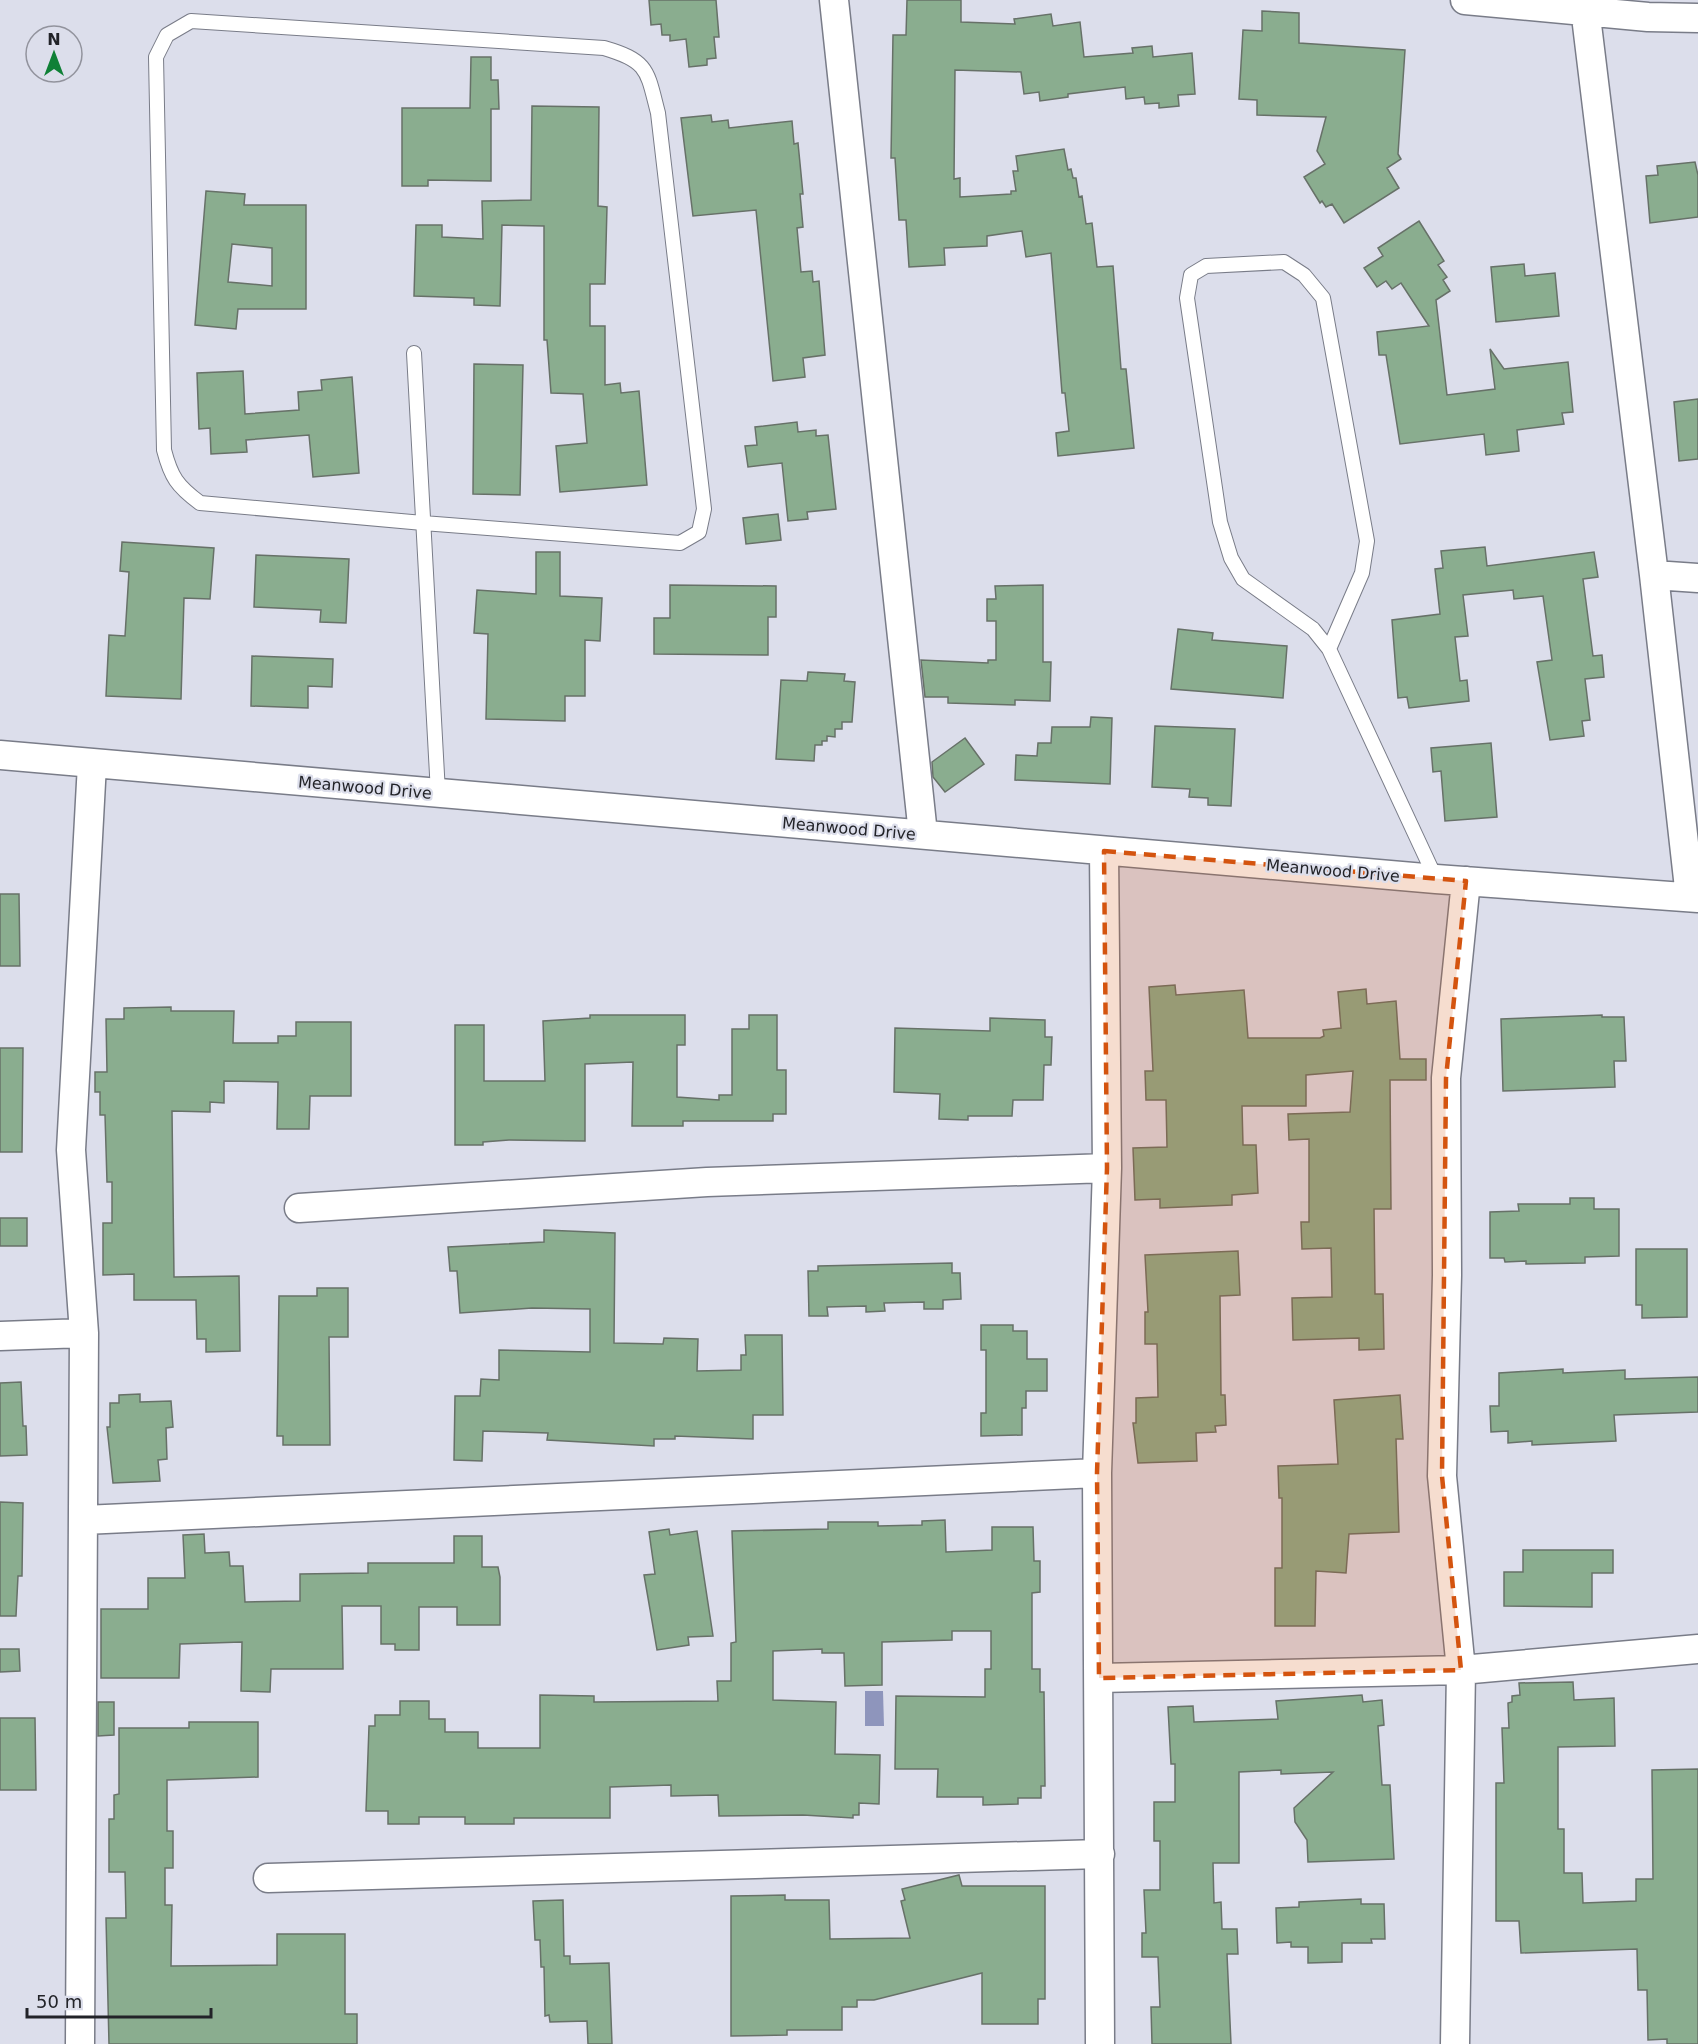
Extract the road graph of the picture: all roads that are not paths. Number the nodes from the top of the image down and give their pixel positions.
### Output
1 (834, 0) edge
2 (1465, 0) edge
3 (1584, 5) edge
4 (1698, 18) edge
5 (414, 353) dead end
6 (423, 524) junction
7 (1654, 575) junction
8 (1698, 578) edge
9 (1329, 649) junction
10 (0, 755) edge
11 (92, 764) junction
12 (438, 793) junction
13 (923, 834) junction
14 (1104, 850) junction
15 (1436, 879) junction
16 (1466, 881) junction
17 (1694, 898) edge
18 (1107, 1168) junction
19 (299, 1208) dead end
20 (84, 1332) junction
21 (0, 1336) edge
22 (1097, 1473) junction
23 (84, 1520) junction
24 (1698, 1649) edge
25 (1461, 1670) junction
26 (1099, 1678) junction
27 (1100, 1854) junction
28 (268, 1878) dead end
29 (80, 2044) edge
30 (1100, 2044) edge
31 (1455, 2044) edge

1 - 13 street
2 - 3 street
3 - 4 street
3 - 7 street
5 - 6 lane
6 - 6 lane
6 - 12 lane
7 - 8 street
7 - 17 street
9 - 9 lane
9 - 15 lane
10 - 11 street, Meanwood Drive
11 - 12 street, Meanwood Drive
11 - 20 street
12 - 13 street, Meanwood Drive
13 - 14 street, Meanwood Drive
14 - 15 street, Meanwood Drive
14 - 18 street
15 - 16 street, Meanwood Drive
16 - 17 street, Meanwood Drive
16 - 25 street
18 - 19 street
18 - 22 street
20 - 21 street
20 - 23 street
22 - 23 street
22 - 26 street
23 - 29 street
24 - 25 street
25 - 26 street
25 - 31 street
26 - 27 street
27 - 28 street
27 - 30 street

